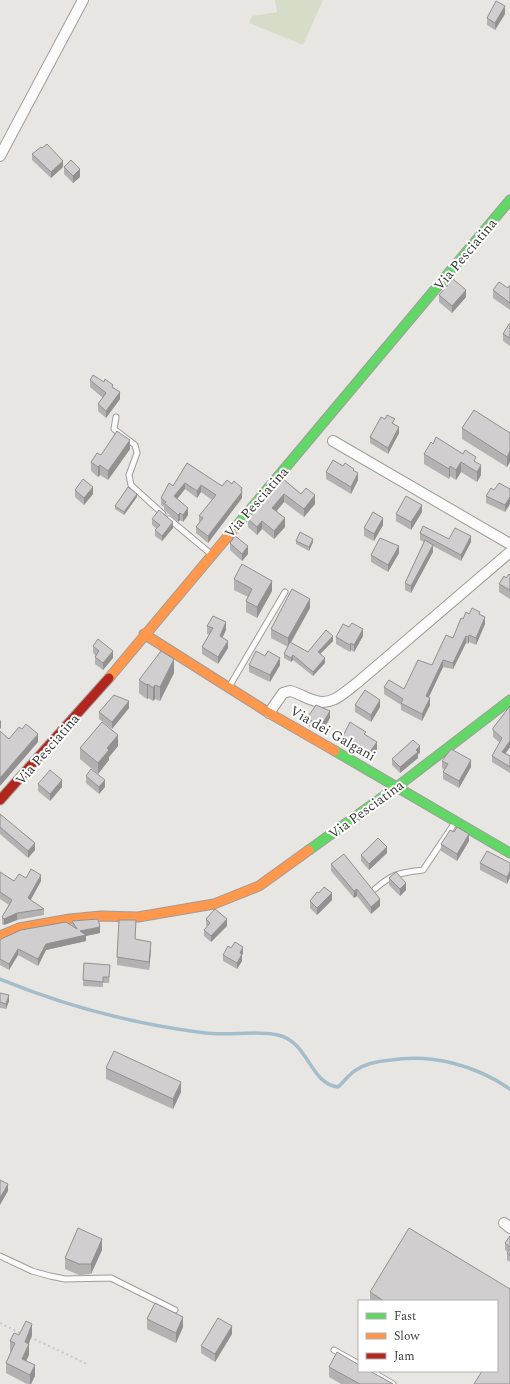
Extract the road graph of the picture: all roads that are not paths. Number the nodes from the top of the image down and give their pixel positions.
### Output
1 (83, 0) edge
2 (0, 156) edge
3 (510, 200) edge
4 (116, 417) dead end
5 (333, 441) dead end
6 (510, 544) edge
7 (510, 552) edge
8 (211, 554) junction
9 (284, 592) dead end
10 (144, 634) junction
11 (228, 688) junction
12 (510, 700) edge
13 (269, 712) junction
14 (398, 786) junction
15 (0, 800) edge
16 (456, 820) junction
17 (510, 853) edge
18 (375, 890) edge
19 (0, 936) edge
20 (0, 1256) edge
21 (175, 1310) dead end
22 (334, 1350) dead end
23 (358, 1363) edge
24 (373, 1372) edge
25 (393, 1384) edge

1 - 2 street
3 - 8 street, Via Pesciatina
4 - 8 lane
5 - 6 street
7 - 13 street
8 - 10 street, Via Pesciatina
9 - 11 lane
10 - 11 street, Via dei Galgani
10 - 15 street, Via Pesciatina
11 - 13 street, Via dei Galgani
12 - 14 street, Via Pesciatina
13 - 14 street, Via dei Galgani
14 - 16 street, Via dei Galgani
14 - 19 street, Via Pesciatina
16 - 17 street, Via dei Galgani
16 - 18 lane
20 - 21 lane
22 - 23 lane
24 - 25 lane

